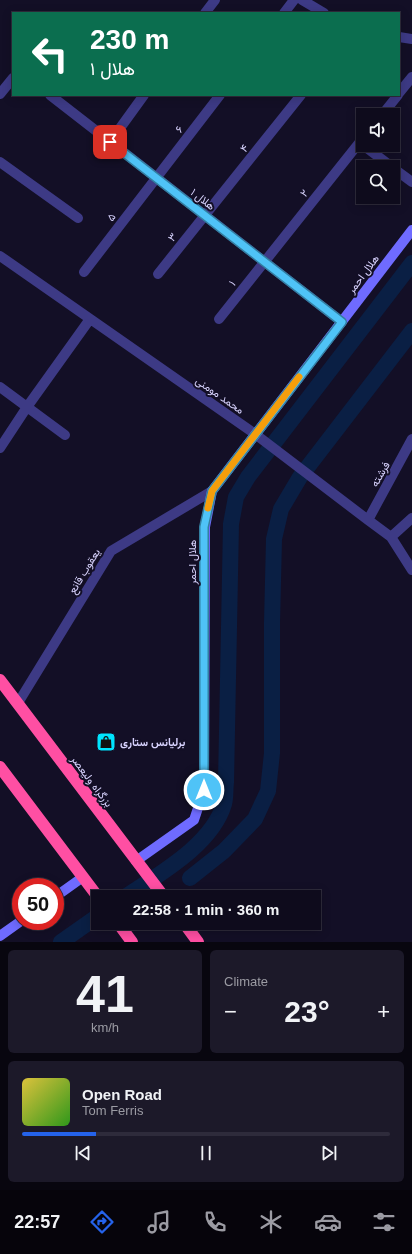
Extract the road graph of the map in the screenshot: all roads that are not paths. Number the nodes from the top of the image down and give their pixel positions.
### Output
1 (215, 0) edge
2 (294, 0) edge
3 (302, 0) edge
4 (206, 12) edge
5 (285, 12) edge
6 (322, 12) edge
7 (400, 37) edge
8 (412, 39) edge
9 (412, 77) edge
10 (12, 79) edge
11 (400, 92) edge
12 (0, 94) edge
13 (51, 96) edge
14 (143, 96) edge
15 (219, 96) edge
16 (300, 96) edge
17 (396, 96) edge
18 (387, 108) edge
19 (110, 142) junction
20 (356, 150) edge
21 (374, 152) edge
22 (384, 160) edge
23 (0, 162) edge
24 (400, 173) edge
25 (157, 178) junction
26 (412, 182) edge
27 (205, 215) junction
28 (78, 218) dead end
29 (412, 230) edge
30 (0, 256) edge
31 (265, 262) junction
32 (84, 272) dead end
33 (158, 274) dead end
34 (90, 319) junction
35 (219, 319) dead end
36 (342, 322) junction
37 (0, 387) edge
38 (27, 407) junction
39 (65, 435) dead end
40 (260, 438) junction
41 (412, 439) edge
42 (0, 448) edge
43 (212, 491) junction
44 (412, 518) edge
45 (368, 520) junction
46 (391, 538) junction
47 (412, 570) edge
48 (0, 680) edge
49 (18, 703) junction
50 (0, 767) edge
51 (136, 861) junction
52 (83, 877) junction
53 (93, 890) edge
54 (159, 890) edge
55 (64, 891) edge
56 (12, 927) edge
57 (123, 930) edge
58 (189, 930) edge
59 (0, 936) edge
60 (132, 942) edge
61 (198, 942) edge

1 - 4 street
2 - 5 street
3 - 6 street
7 - 8 street
9 - 11 street
10 - 12 street
13 - 19 street, هلال ۱
14 - 19 street
15 - 25 street, ۶
16 - 27 street, ۴
17 - 18 street
19 - 25 street, هلال ۱
20 - 31 street, ۲
21 - 22 street
23 - 28 street
24 - 26 street
25 - 27 street, هلال ۱
25 - 32 street, ۵
27 - 31 street, هلال ۱
27 - 33 street, ۳
29 - 36 main road, هلال احمر
30 - 34 street, محمد مومنی
31 - 35 street, ۱
31 - 36 street, هلال ۱
34 - 38 street
34 - 40 street, محمد مومنی
36 - 40 main road, هلال احمر
37 - 38 street
38 - 39 street
38 - 42 street
40 - 43 main road, هلال احمر
40 - 45 street, محمد مومنی
41 - 45 street, فرشته
43 - 49 street, یعقوب قانع
43 - 51 main road, هلال احمر
44 - 46 street
45 - 46 street, محمد مومنی
46 - 47 street, محمد مومنی
48 - 49 highway, بزرگراه ولیعصر
49 - 51 highway, بزرگراه ولیعصر
50 - 52 highway
51 - 54 highway, بزرگراه ولیعصر
52 - 53 highway
52 - 55 main road
56 - 59 main road
57 - 60 highway
58 - 61 highway

